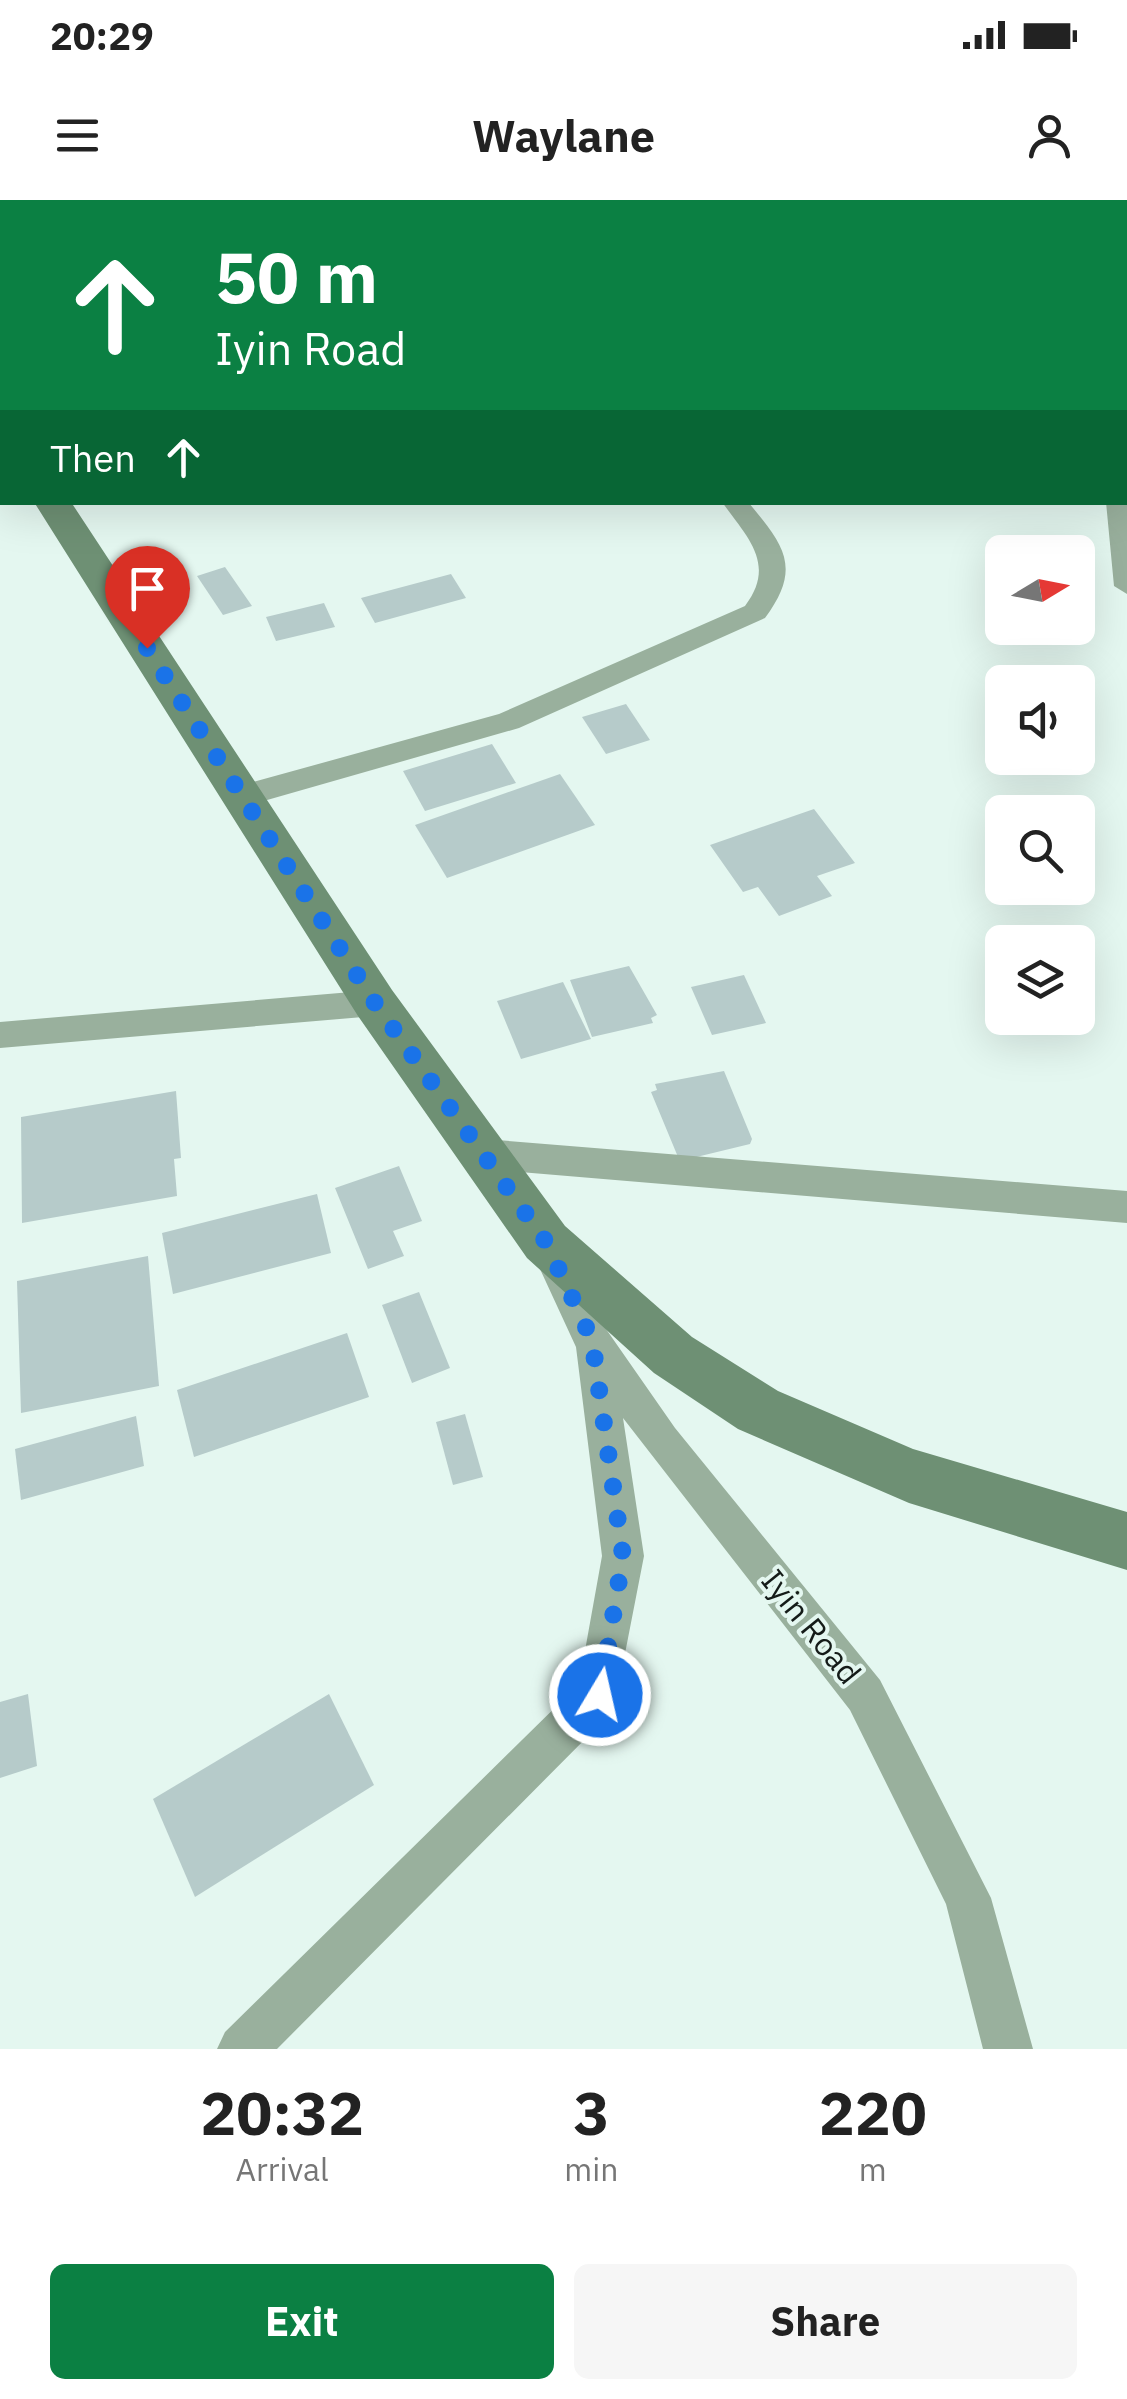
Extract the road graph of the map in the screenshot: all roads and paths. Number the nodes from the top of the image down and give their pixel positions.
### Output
1 (54, 505) edge
2 (737, 505) edge
3 (1119, 505) edge
4 (1127, 586) edge
5 (239, 796) junction
6 (375, 1003) junction
7 (0, 1035) edge
8 (484, 1154) junction
9 (1127, 1207) edge
10 (546, 1242) junction
11 (592, 1340) junction
12 (1127, 1541) edge
13 (242, 2049) edge
14 (1008, 2049) edge

1 - 5 main road
2 - 5 street
3 - 4 street
5 - 6 main road
6 - 7 street
6 - 8 main road
8 - 9 street
8 - 10 main road
10 - 11 street, Iyin Road
10 - 12 main road
11 - 13 street
11 - 14 street, Iyin Road

